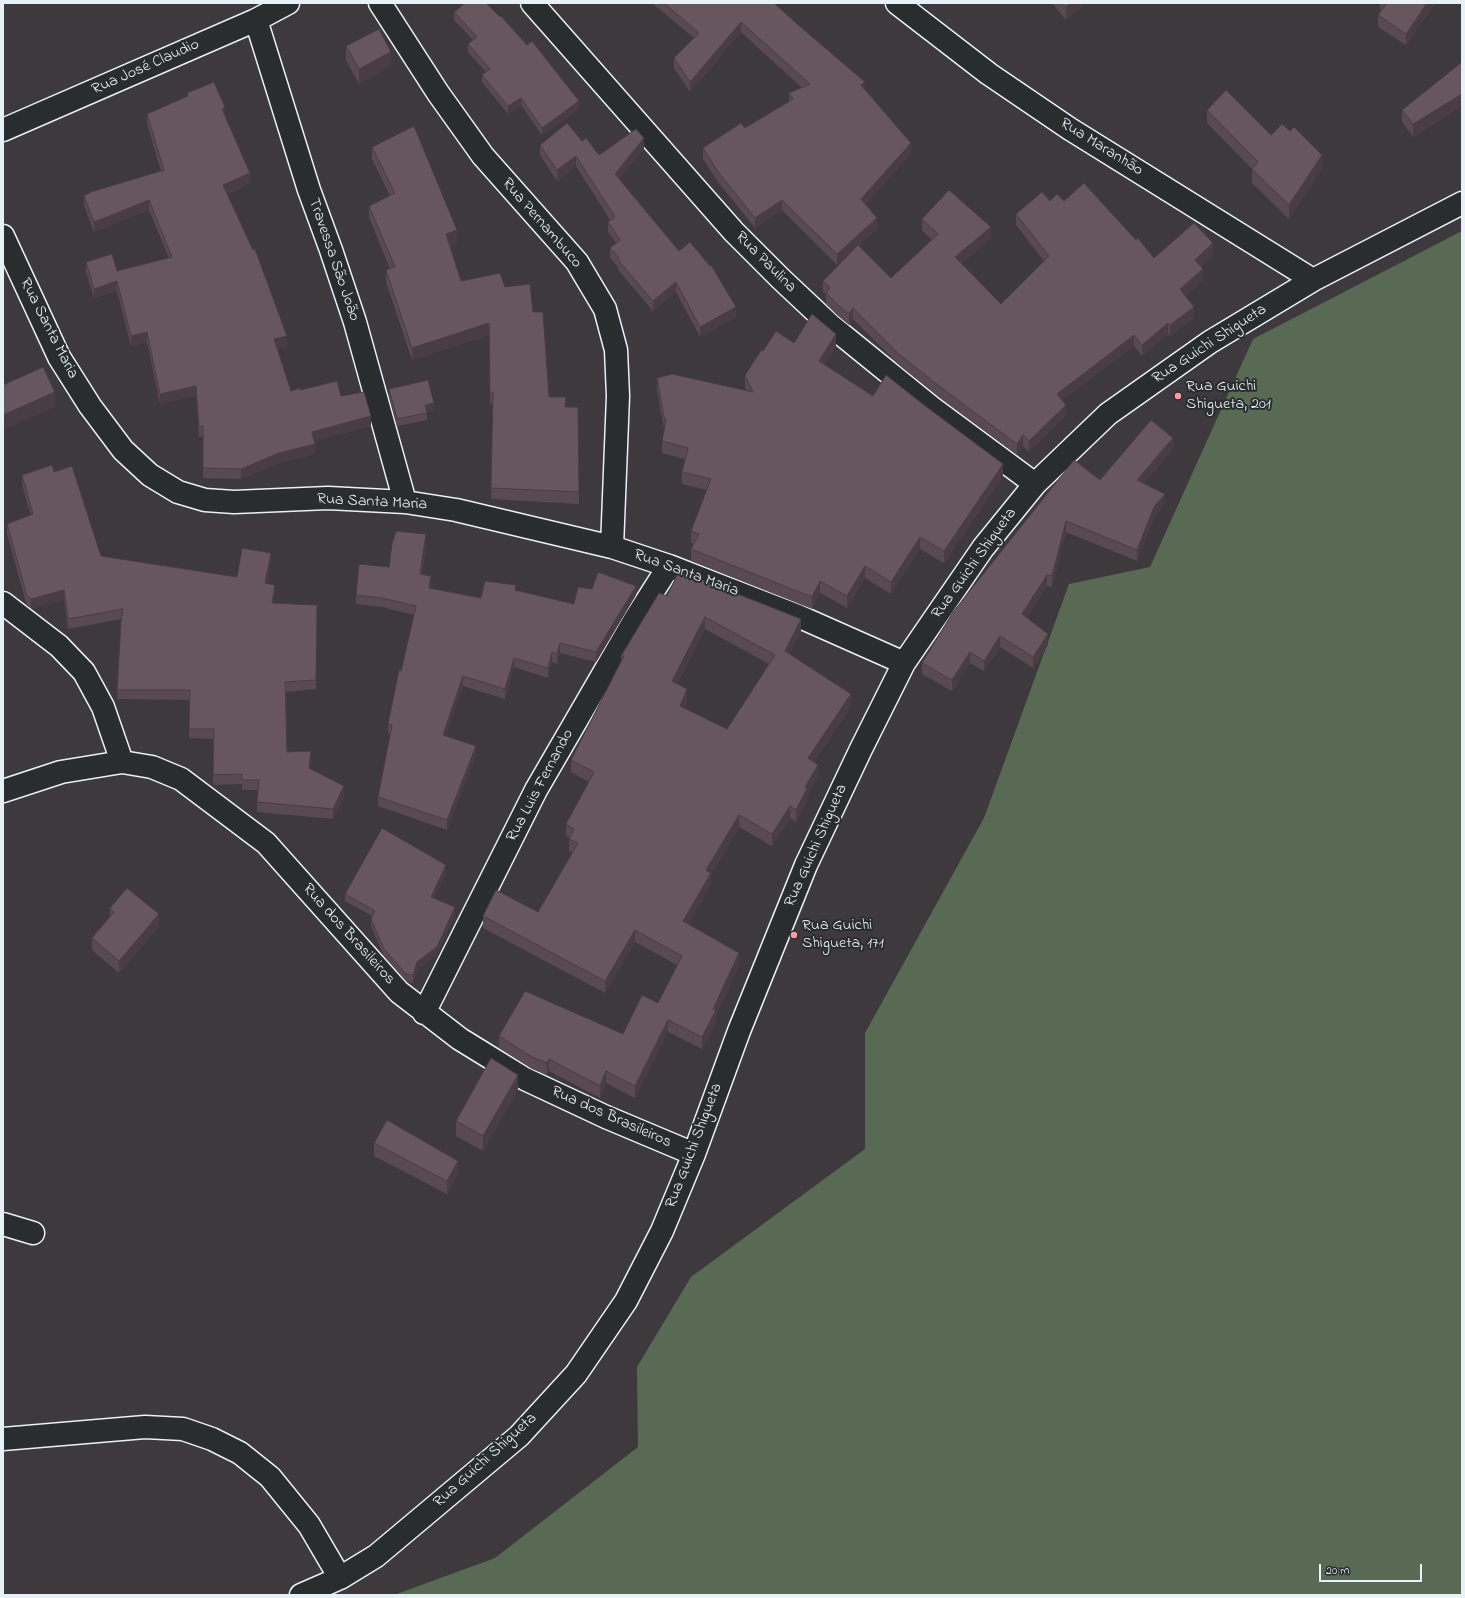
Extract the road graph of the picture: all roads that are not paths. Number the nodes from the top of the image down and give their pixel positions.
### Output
1 (288, 3) edge
2 (380, 3) edge
3 (532, 3) edge
4 (897, 3) edge
5 (256, 20) junction
6 (3, 130) edge
7 (1462, 203) edge
8 (3, 236) edge
9 (1313, 280) junction
10 (1035, 484) junction
11 (405, 502) junction
12 (612, 547) junction
13 (669, 566) junction
14 (3, 603) edge
15 (904, 663) junction
16 (122, 762) junction
17 (3, 791) edge
18 (424, 1012) junction
19 (694, 1154) junction
20 (3, 1224) edge
21 (33, 1233) dead end
22 (3, 1439) edge
23 (340, 1578) junction
24 (302, 1595) edge

1 - 5 street, Rua José Claudio
2 - 12 street, Rua Pernambuco
3 - 10 street, Rua Paulina
4 - 9 street, Rua Maranhão
5 - 6 street, Rua José Claudio
5 - 11 street, Travessa São João
7 - 9 street, Rua Guichi Shigueta
8 - 11 street, Rua Santa Maria
9 - 10 street, Rua Guichi Shigueta
10 - 15 street, Rua Guichi Shigueta
11 - 12 street, Rua Santa Maria
12 - 13 street, Rua Santa Maria
13 - 15 street, Rua Santa Maria
13 - 18 street, Rua Luis Fernando
14 - 16 street
15 - 19 street, Rua Guichi Shigueta
16 - 17 street, Rua dos Brasileiros
16 - 18 street, Rua dos Brasileiros
18 - 19 street, Rua dos Brasileiros
19 - 23 street, Rua Guichi Shigueta
20 - 21 street
22 - 23 street
23 - 24 street, Rua Guichi Shigueta

